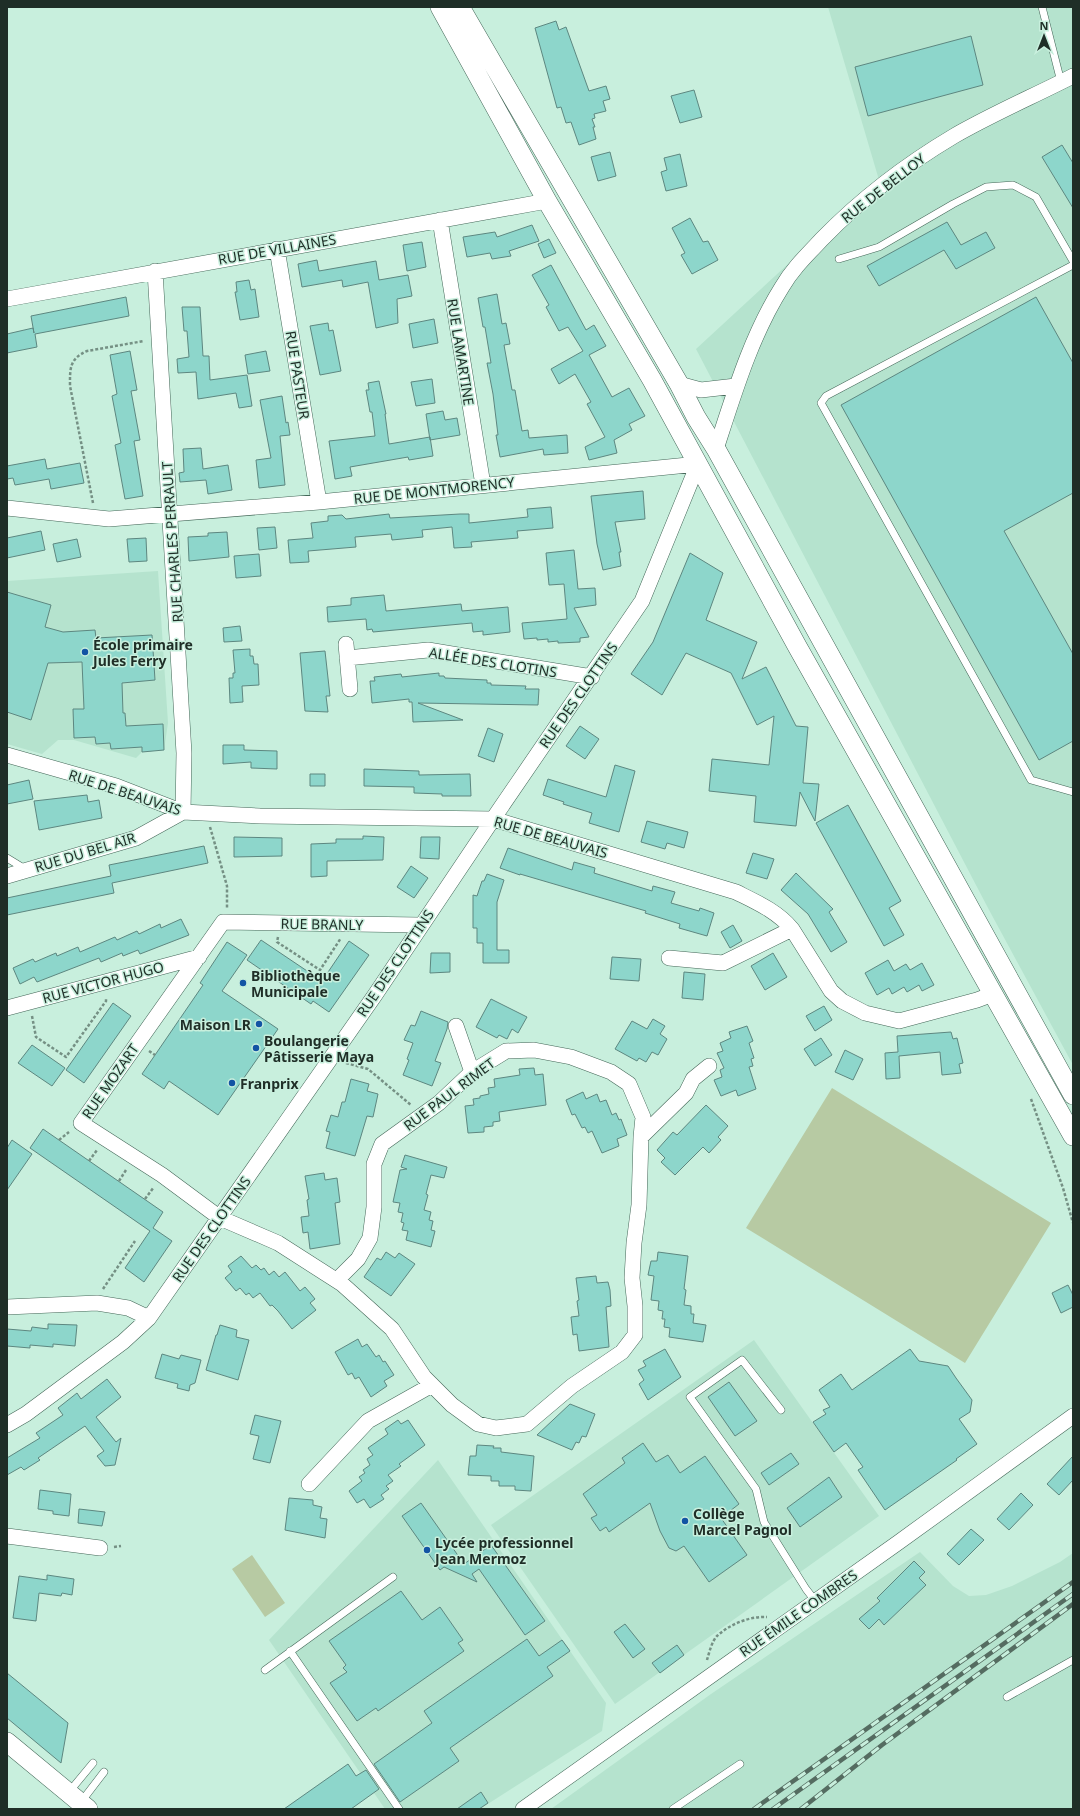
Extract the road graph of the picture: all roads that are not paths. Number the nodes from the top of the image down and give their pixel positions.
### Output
1 (440, 7) edge
2 (460, 7) edge
3 (1042, 7) edge
4 (1067, 79) edge
5 (547, 201) junction
6 (440, 220) junction
7 (277, 249) junction
8 (839, 259) dead end
9 (1073, 261) edge
10 (1073, 265) edge
11 (155, 271) junction
12 (7, 299) edge
13 (652, 380) junction
14 (679, 384) junction
15 (736, 386) junction
16 (713, 431) junction
17 (707, 456) junction
18 (483, 485) junction
19 (319, 502) junction
20 (7, 508) edge
21 (170, 515) junction
22 (592, 677) junction
23 (350, 689) dead end
24 (7, 755) edge
25 (1073, 792) edge
26 (183, 812) junction
27 (492, 819) junction
28 (7, 858) edge
29 (27, 870) junction
30 (7, 876) edge
31 (226, 923) joint
32 (420, 926) junction
33 (792, 929) junction
34 (199, 957) junction
35 (669, 958) dead end
36 (994, 994) junction
37 (7, 1008) edge
38 (456, 1026) dead end
39 (709, 1066) dead end
40 (472, 1072) junction
41 (1073, 1095) edge
42 (1073, 1136) edge
43 (641, 1137) junction
44 (220, 1218) junction
45 (337, 1280) junction
46 (7, 1307) edge
47 (149, 1318) junction
48 (432, 1385) junction
49 (781, 1410) dead end
50 (1073, 1416) edge
51 (7, 1425) edge
52 (309, 1484) dead end
53 (7, 1536) edge
54 (100, 1548) dead end
55 (393, 1577) dead end
56 (816, 1602) junction
57 (290, 1651) junction
58 (1073, 1660) edge
59 (265, 1670) dead end
60 (1007, 1697) dead end
61 (7, 1742) edge
62 (92, 1763) dead end
63 (740, 1764) dead end
64 (104, 1772) dead end
65 (79, 1801) edge
66 (399, 1809) edge
67 (523, 1809) edge
68 (673, 1809) edge

1 - 5 street
2 - 14 street
3 - 4 lane
4 - 15 street, RUE DE BELLOY
5 - 6 street, RUE DE VILLAINES
5 - 13 street
6 - 7 street, RUE DE VILLAINES
6 - 18 street, RUE LAMARTINE
7 - 11 street, RUE DE VILLAINES
7 - 19 street, RUE PASTEUR
8 - 9 lane
10 - 25 lane
11 - 12 street, RUE DE VILLAINES
11 - 21 street, RUE CHARLES PERRAULT
13 - 16 street
13 - 17 street
14 - 15 street
14 - 16 street
15 - 16 street, RUE DE BELLOY
16 - 17 street
17 - 18 street, RUE DE MONTMORENCY
17 - 22 street, RUE DES CLOTTINS
17 - 36 street
17 - 41 street
18 - 19 street, RUE DE MONTMORENCY
19 - 21 street, RUE DE MONTMORENCY
20 - 21 street, RUE DE MONTMORENCY
21 - 26 street, RUE CHARLES PERRAULT
22 - 23 street, ALLÉE DES CLOTINS
22 - 27 street, RUE DES CLOTTINS
24 - 26 street, RUE DE BEAUVAIS
26 - 27 street, RUE DE BEAUVAIS
26 - 29 street, RUE DU BEL AIR
27 - 32 street, RUE DES CLOTTINS
27 - 33 street, RUE DE BEAUVAIS
28 - 29 lane
29 - 30 street, RUE DU BEL AIR
31 - 32 street, RUE BRANLY
31 - 34 street, RUE MOZART
32 - 44 street, RUE DES CLOTTINS
33 - 35 street
33 - 36 street, RUE DE BEAUVAIS
34 - 37 street, RUE VICTOR HUGO
34 - 44 street, RUE MOZART
36 - 42 street
38 - 40 street
39 - 43 street
40 - 43 street, RUE PAUL RIMET
40 - 45 street, RUE PAUL RIMET
43 - 48 street, RUE PAUL RIMET
44 - 45 street, RUE PAUL RIMET
44 - 47 street, RUE DES CLOTTINS
45 - 48 street, RUE PAUL RIMET
46 - 47 street
47 - 51 street, RUE DES CLOTTINS
48 - 52 street
49 - 56 lane
50 - 56 street, RUE ÉMILE COMBRES
53 - 54 street
55 - 57 lane
56 - 67 street, RUE ÉMILE COMBRES
57 - 59 lane
57 - 66 lane
58 - 60 lane
61 - 65 street
62 - 65 lane
63 - 68 lane
64 - 65 lane

